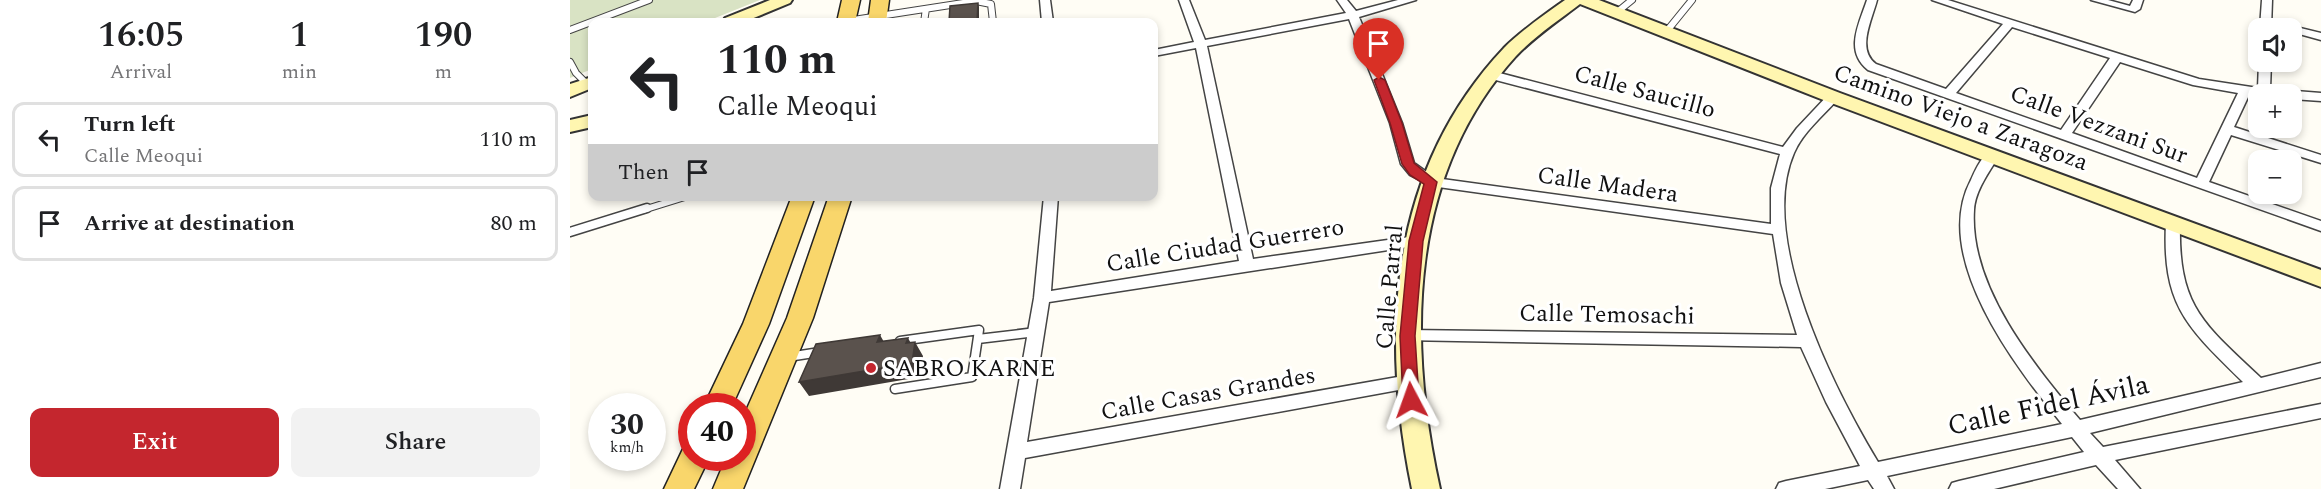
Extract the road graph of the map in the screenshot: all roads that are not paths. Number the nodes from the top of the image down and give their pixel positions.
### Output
1 (649, 0) edge
2 (784, 0) edge
3 (850, 0) edge
4 (1045, 0) edge
5 (1184, 0) edge
6 (1342, 0) edge
7 (1411, 0) edge
8 (1575, 0) edge
9 (1584, 0) edge
10 (1692, 0) edge
11 (1872, 0) edge
12 (1937, 0) edge
13 (2096, 0) edge
14 (2138, 0) edge
15 (2267, 0) edge
16 (1624, 6) edge
17 (926, 9) junction
18 (878, 13) edge
19 (1353, 15) junction
20 (602, 18) edge
21 (741, 18) edge
22 (847, 18) edge
23 (860, 18) edge
24 (925, 18) edge
25 (993, 18) edge
26 (1047, 18) edge
27 (2266, 18) edge
28 (588, 23) edge
29 (2010, 23) junction
30 (570, 30) edge
31 (1666, 32) junction
32 (2302, 32) edge
33 (2321, 37) edge
34 (1201, 44) junction
35 (1158, 51) edge
36 (2118, 56) junction
37 (570, 62) edge
38 (1492, 75) junction
39 (577, 81) edge
40 (2245, 91) junction
41 (2248, 91) edge
42 (1948, 94) junction
43 (2302, 96) edge
44 (1833, 97) junction
45 (2321, 97) edge
46 (588, 122) edge
47 (570, 126) edge
48 (2227, 129) junction
49 (2064, 135) junction
50 (1787, 152) junction
51 (1992, 156) junction
52 (2321, 159) edge
53 (1431, 182) junction
54 (2200, 184) junction
55 (672, 201) edge
56 (802, 201) edge
57 (838, 201) edge
58 (1051, 201) edge
59 (2172, 223) junction
60 (2320, 226) edge
61 (1779, 230) junction
62 (570, 232) edge
63 (1416, 241) junction
64 (1247, 265) junction
65 (2321, 279) edge
66 (1042, 298) junction
67 (1037, 332) junction
68 (1408, 336) junction
69 (978, 339) junction
70 (1806, 341) junction
71 (887, 343) edge
72 (830, 351) edge
73 (784, 357) junction
74 (2321, 370) edge
75 (1409, 381) junction
76 (2256, 384) junction
77 (896, 389) dead end
78 (724, 393) edge
79 (2321, 411) edge
80 (756, 423) edge
81 (2075, 429) junction
82 (1016, 452) junction
83 (2099, 456) junction
84 (1872, 469) junction
85 (688, 471) edge
86 (736, 471) edge
87 (679, 489) edge
88 (728, 489) edge
89 (1010, 489) edge
90 (1426, 489) edge
91 (1786, 489) edge
92 (1884, 489) edge
93 (1959, 489) edge
94 (2130, 489) edge

1 - 20 lane
2 - 21 street
3 - 22 main road
4 - 26 street
5 - 34 street
6 - 19 street
7 - 19 street
8 - 38 street, Calle Parral
9 - 16 street, Camino Viejo a Zaragoza
10 - 31 lane
11 - 42 street, Calle Vezzani Sur
12 - 29 street
13 - 14 street
15 - 27 street
16 - 31 street, Camino Viejo a Zaragoza
17 - 18 lane
17 - 24 lane
17 - 25 lane
18 - 23 lane
19 - 34 street
19 - 53 street
28 - 30 lane
29 - 36 street
29 - 42 street
31 - 44 street, Camino Viejo a Zaragoza
32 - 33 street
34 - 35 street
34 - 64 street
36 - 40 street
36 - 49 street
37 - 39 lane
38 - 50 street, Calle Saucillo
38 - 53 street, Calle Parral
40 - 41 street
40 - 48 street
42 - 49 street, Calle Vezzani Sur
43 - 45 street
44 - 50 street
44 - 51 street, Camino Viejo a Zaragoza
46 - 47 street
48 - 52 street
48 - 54 street
49 - 54 street, Calle Vezzani Sur
50 - 61 street
51 - 59 street, Camino Viejo a Zaragoza
51 - 81 street
53 - 61 street, Calle Madera
53 - 63 street, Calle Parral
54 - 60 street, Calle Vezzani Sur
55 - 62 lane
56 - 78 main road
57 - 73 main road
58 - 66 street
59 - 65 street, Camino Viejo a Zaragoza
59 - 76 street
61 - 70 street
63 - 64 street, Calle Ciudad Guerrero
63 - 68 street, Calle Parral
64 - 66 street, Calle Ciudad Guerrero
66 - 67 street
67 - 69 lane
67 - 82 street
68 - 70 street, Calle Temosachi
68 - 75 street, Calle Parral
69 - 71 lane
69 - 77 lane
70 - 84 street
72 - 73 lane
73 - 80 main road
74 - 76 street, Calle Fidel Ávila
75 - 82 street, Calle Casas Grandes
75 - 90 street, Calle Parral
76 - 81 street, Calle Fidel Ávila
79 - 83 street
81 - 83 street
81 - 84 street, Calle Fidel Ávila
82 - 89 street
83 - 93 street
83 - 94 street
84 - 91 street, Calle Fidel Ávila
84 - 92 street
85 - 87 main road
86 - 88 main road

